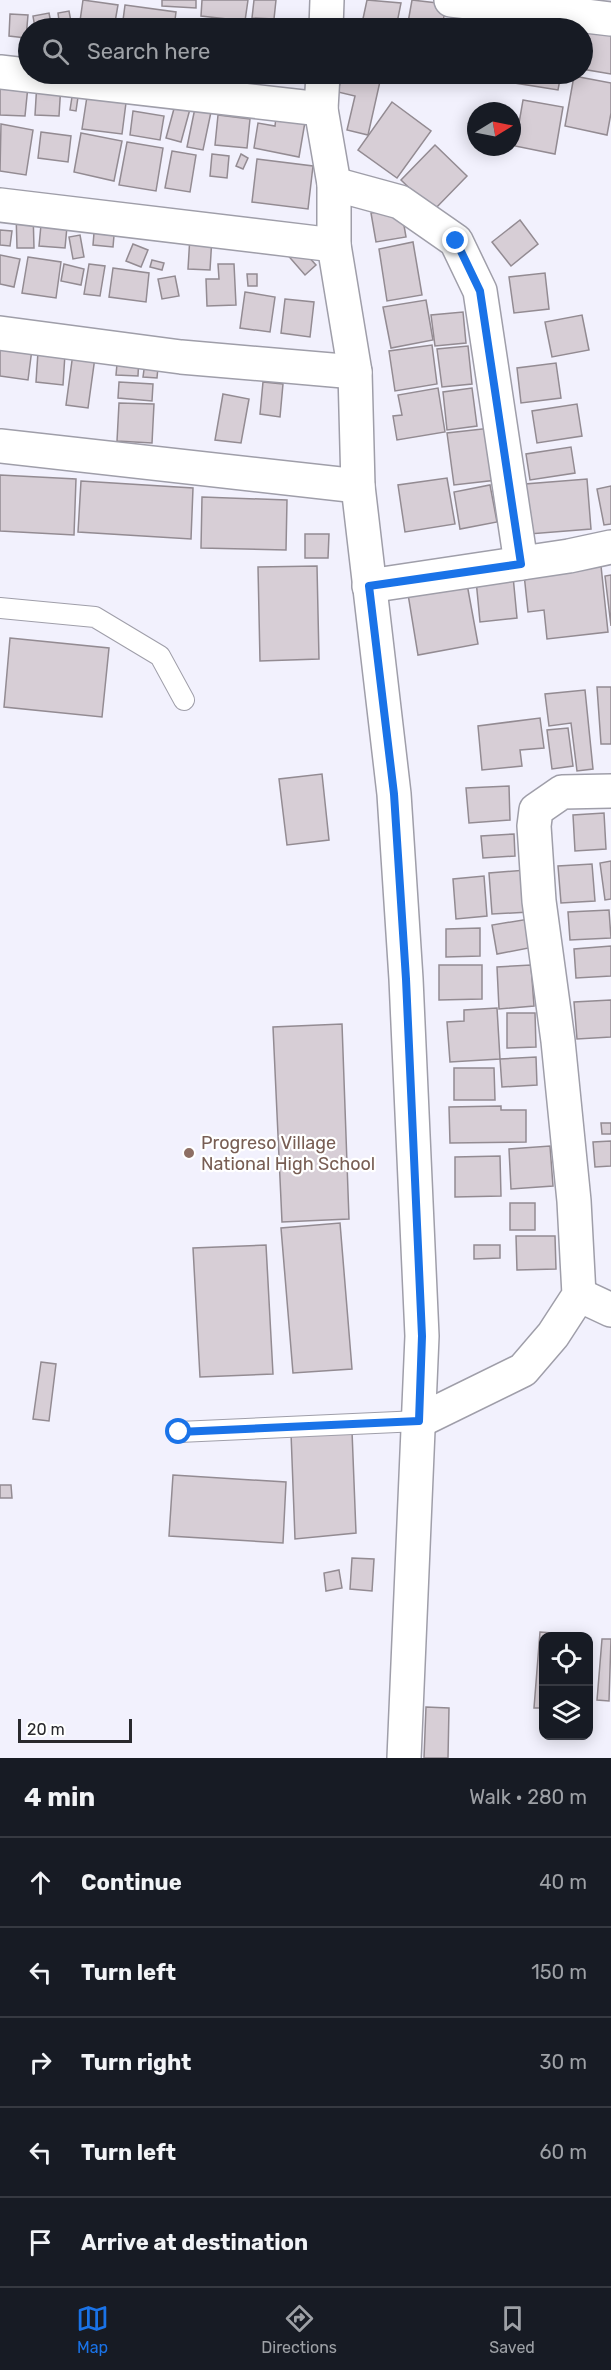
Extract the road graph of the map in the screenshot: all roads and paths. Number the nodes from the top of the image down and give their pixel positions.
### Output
1 (327, 0) edge
2 (451, 0) edge
3 (326, 18) edge
4 (611, 19) edge
5 (0, 72) edge
6 (18, 74) edge
7 (104, 84) edge
8 (322, 84) edge
9 (321, 109) junction
10 (334, 184) junction
11 (0, 206) edge
12 (334, 245) junction
13 (0, 333) edge
14 (355, 372) junction
15 (0, 446) edge
16 (358, 486) junction
17 (611, 547) edge
18 (521, 564) junction
19 (369, 586) junction
20 (0, 608) edge
21 (184, 700) dead end
22 (611, 791) edge
23 (579, 1295) junction
24 (611, 1310) edge
25 (419, 1421) junction
26 (179, 1432) dead end
27 (404, 1758) edge

1 - 3 street
2 - 4 street
5 - 6 street
7 - 9 street
8 - 9 street
9 - 10 street
10 - 12 street
10 - 18 street
11 - 12 street
12 - 14 street
13 - 14 street
14 - 16 street
15 - 16 street
16 - 19 street
17 - 18 street
18 - 19 street
19 - 25 street
20 - 21 lane
22 - 23 street
23 - 24 street
23 - 25 street
25 - 26 lane
25 - 27 street

